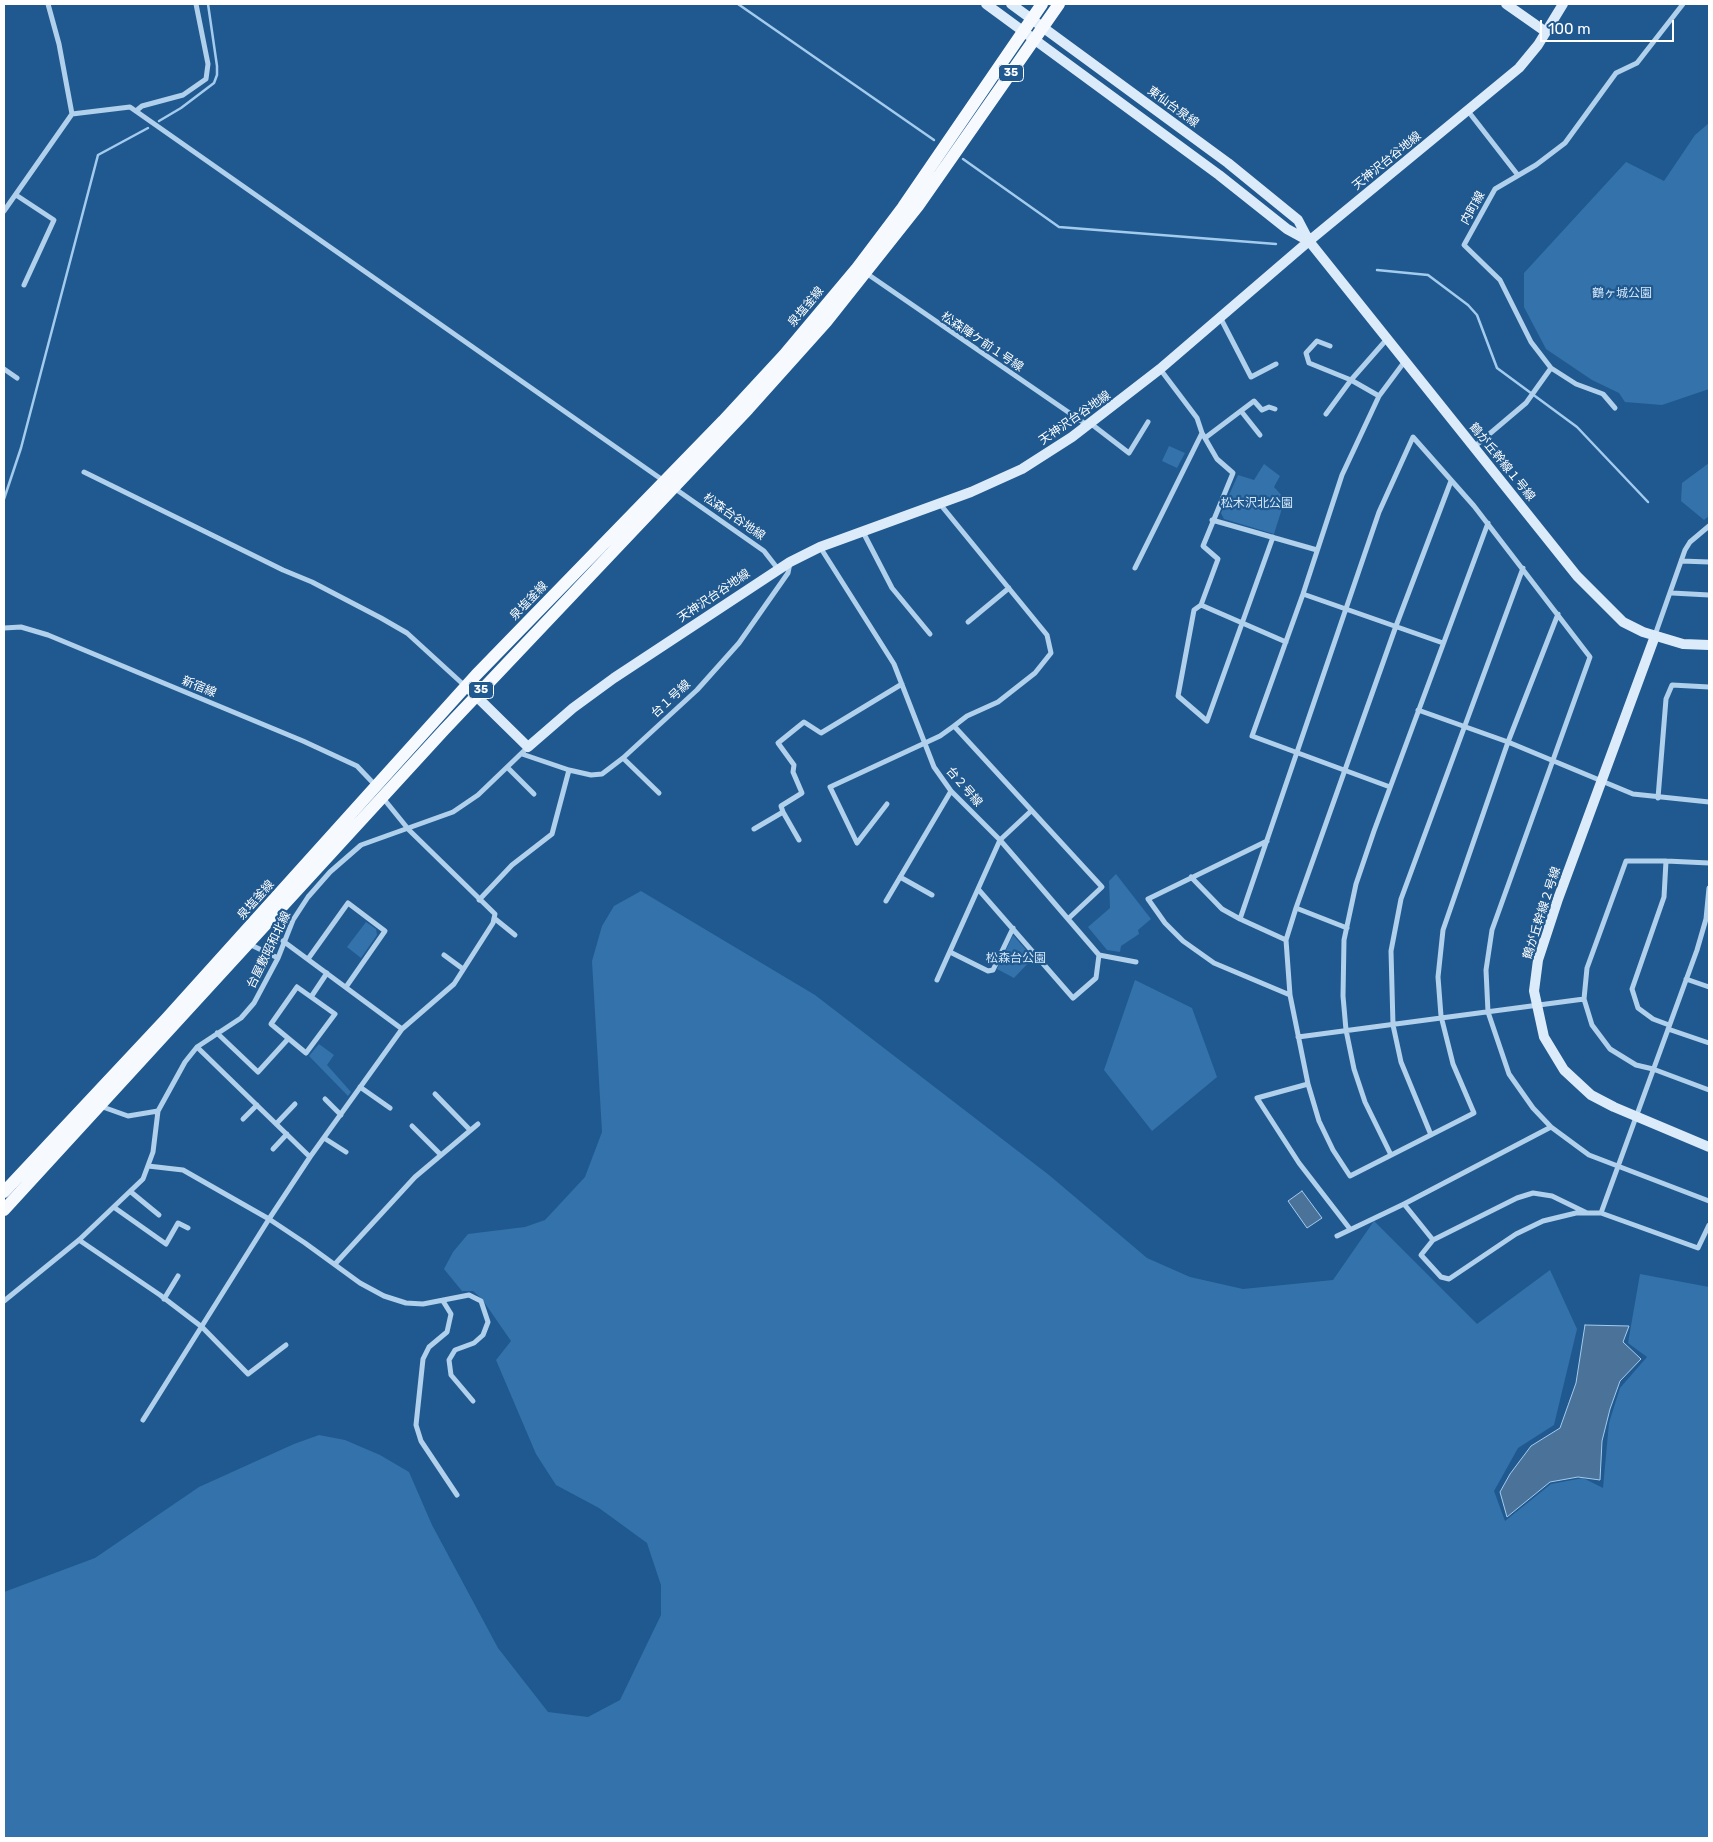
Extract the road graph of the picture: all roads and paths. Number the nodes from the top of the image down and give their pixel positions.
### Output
1 (48, 4) edge
2 (196, 4) edge
3 (986, 4) edge
4 (1011, 4) edge
5 (1042, 4) edge
6 (1058, 4) edge
7 (1506, 4) edge
8 (1563, 4) edge
9 (1683, 4) edge
10 (1032, 19) junction
11 (1042, 27) junction
12 (1023, 32) junction
13 (1546, 32) junction
14 (1034, 39) junction
15 (136, 111) junction
16 (1468, 111) junction
17 (72, 114) junction
18 (1517, 174) junction
19 (16, 194) junction
20 (4, 211) edge
21 (1309, 241) junction
22 (866, 273) junction
23 (24, 285) dead end
24 (1220, 317) junction
25 (1387, 339) junction
26 (1330, 346) dead end
27 (1405, 360) junction
28 (1276, 364) dead end
29 (4, 368) edge
30 (1551, 368) junction
31 (1160, 369) junction
32 (16, 378) dead end
33 (1351, 380) junction
34 (1379, 396) junction
35 (1275, 408) dead end
36 (1616, 408) dead end
37 (1241, 411) junction
38 (1326, 414) dead end
39 (1148, 422) dead end
40 (1089, 424) junction
41 (1204, 435) junction
42 (1260, 435) dead end
43 (1474, 447) junction
44 (84, 472) dead end
45 (1452, 480) junction
46 (669, 484) junction
47 (940, 504) junction
48 (1212, 520) junction
49 (1488, 524) junction
50 (1709, 526) edge
51 (863, 532) junction
52 (1273, 537) junction
53 (820, 547) junction
54 (1317, 550) junction
55 (1681, 561) junction
56 (790, 562) junction
57 (1709, 562) edge
58 (1135, 568) dead end
59 (1523, 568) junction
60 (778, 569) junction
61 (1009, 588) junction
62 (1672, 593) junction
63 (1303, 594) junction
64 (1709, 594) edge
65 (1201, 605) junction
66 (1348, 609) junction
67 (1558, 614) junction
68 (968, 622) dead end
69 (1242, 625) junction
70 (1396, 626) junction
71 (4, 628) edge
72 (930, 634) dead end
73 (1655, 636) junction
74 (1286, 642) junction
75 (1443, 643) junction
76 (1709, 645) edge
77 (902, 684) junction
78 (466, 687) junction
79 (1709, 687) edge
80 (476, 696) junction
81 (1418, 710) junction
82 (954, 726) junction
83 (1464, 726) junction
84 (925, 742) junction
85 (1508, 742) junction
86 (525, 751) junction
87 (1298, 754) junction
88 (623, 758) junction
89 (1554, 762) junction
90 (508, 768) junction
91 (569, 770) junction
92 (1345, 770) junction
93 (1601, 783) junction
94 (1390, 787) junction
95 (951, 790) junction
96 (379, 792) junction
97 (659, 793) dead end
98 (534, 794) dead end
99 (1658, 798) junction
100 (1709, 802) edge
101 (887, 804) dead end
102 (1031, 811) junction
103 (783, 812) junction
104 (754, 829) dead end
105 (409, 830) junction
106 (799, 840) dead end
107 (1000, 840) junction
108 (1267, 841) junction
109 (1666, 861) junction
110 (1709, 862) edge
111 (900, 876) junction
112 (1191, 877) junction
113 (1709, 888) edge
114 (978, 889) junction
115 (932, 895) dead end
116 (479, 900) junction
117 (886, 901) dead end
118 (1296, 908) junction
119 (1708, 917) edge
120 (494, 918) junction
121 (1069, 918) junction
122 (1240, 920) junction
123 (1013, 928) junction
124 (1347, 928) junction
125 (515, 935) dead end
126 (1286, 940) junction
127 (283, 941) junction
128 (249, 944) junction
129 (950, 952) junction
130 (444, 955) dead end
131 (1099, 955) junction
132 (278, 958) junction
133 (308, 959) junction
134 (1136, 962) dead end
135 (463, 969) junction
136 (327, 973) junction
137 (1686, 979) junction
138 (937, 980) dead end
139 (346, 987) junction
140 (1709, 988) edge
141 (1290, 995) junction
142 (311, 997) junction
143 (1584, 999) junction
144 (1536, 1006) junction
145 (1488, 1012) junction
146 (1441, 1016) junction
147 (1393, 1025) junction
148 (1669, 1027) junction
149 (402, 1029) junction
150 (1346, 1030) junction
151 (217, 1033) junction
152 (1298, 1037) junction
153 (288, 1039) junction
154 (1709, 1043) edge
155 (197, 1047) junction
156 (1653, 1069) junction
157 (1308, 1084) junction
158 (360, 1087) junction
159 (1709, 1090) edge
160 (435, 1094) dead end
161 (325, 1099) dead end
162 (295, 1104) dead end
163 (257, 1105) junction
164 (100, 1106) junction
165 (390, 1108) dead end
166 (158, 1111) junction
167 (341, 1115) junction
168 (1636, 1117) junction
169 (243, 1119) dead end
170 (276, 1124) junction
171 (478, 1124) dead end
172 (412, 1126) dead end
173 (1551, 1127) junction
174 (470, 1130) junction
175 (287, 1134) junction
176 (1431, 1135) junction
177 (324, 1138) junction
178 (1709, 1147) edge
179 (273, 1149) dead end
180 (346, 1152) dead end
181 (441, 1155) junction
182 (1390, 1155) junction
183 (310, 1157) junction
184 (148, 1166) junction
185 (1617, 1168) junction
186 (4, 1192) edge
187 (131, 1192) junction
188 (1709, 1201) edge
189 (1404, 1204) junction
190 (115, 1208) junction
191 (4, 1210) edge
192 (1587, 1213) junction
193 (1601, 1213) junction
194 (159, 1215) dead end
195 (269, 1219) junction
196 (1709, 1226) edge
197 (188, 1228) dead end
198 (1350, 1229) junction
199 (1337, 1236) dead end
200 (79, 1240) junction
201 (1433, 1240) junction
202 (335, 1264) junction
203 (178, 1276) dead end
204 (164, 1299) junction
205 (4, 1301) edge
206 (443, 1301) junction
207 (202, 1327) junction
208 (286, 1345) dead end
209 (473, 1401) dead end
210 (143, 1420) dead end
211 (457, 1495) dead end

1 - 17 street
2 - 15 street
3 - 12 street
4 - 10 street, 東仙台泉線
5 - 10 main road, 泉塩釜線 / 35
6 - 11 main road, 35
7 - 13 street
8 - 13 street, 天神沢台谷地線
9 - 18 street, 内町線
10 - 11 street, 東仙台泉線
10 - 12 main road, 泉塩釜線 / 35
11 - 14 main road, 35
11 - 21 street, 東仙台泉線
12 - 14 street
12 - 46 main road, 泉塩釜線 / 35
13 - 16 street, 天神沢台谷地線
14 - 21 street
14 - 22 main road, 泉塩釜線 / 35
15 - 17 street
15 - 46 street, 松森台谷地線
16 - 18 street
16 - 21 street, 天神沢台谷地線
17 - 19 street
18 - 30 street, 内町線
19 - 20 street
19 - 23 street
21 - 24 street, 天神沢台谷地線
21 - 25 street, 鶴が丘幹線１号線
22 - 40 street, 松森陣ケ前１号線
22 - 46 main road, 泉塩釜線 / 35
24 - 28 street
24 - 31 street, 天神沢台谷地線
25 - 27 street, 鶴が丘幹線１号線
25 - 33 street
26 - 33 street
27 - 34 street
27 - 43 street, 鶴が丘幹線１号線
29 - 32 street
30 - 36 street, 内町線
30 - 43 street
31 - 40 street, 天神沢台谷地線
31 - 41 street
33 - 34 street
33 - 38 street
34 - 54 street
35 - 37 street
37 - 41 street
37 - 42 street
39 - 40 street, 松森陣ケ前１号線
40 - 47 street, 天神沢台谷地線
41 - 48 street
41 - 58 street
43 - 73 street, 鶴が丘幹線１号線
44 - 78 street
45 - 49 street
45 - 66 street
45 - 70 street
46 - 60 street, 松森台谷地線
46 - 78 main road, 泉塩釜線 / 35
46 - 80 main road, 泉塩釜線 / 35
47 - 51 street, 天神沢台谷地線
47 - 61 street
48 - 52 street
48 - 65 street
49 - 59 street
49 - 75 street
50 - 55 street
51 - 53 street, 天神沢台谷地線
51 - 72 street
52 - 54 street
52 - 69 street
53 - 56 street, 天神沢台谷地線
53 - 77 street, 台２号線
54 - 63 street
55 - 57 street
55 - 62 street
56 - 60 street, 天神沢台谷地線
56 - 88 street, 台１号線
59 - 67 street
59 - 83 street
60 - 86 street, 天神沢台谷地線
61 - 68 street
61 - 82 street
62 - 64 street
62 - 73 street
63 - 66 street
63 - 74 street
65 - 69 street
65 - 69 street
66 - 70 street
66 - 87 street
67 - 85 street
67 - 89 street
69 - 74 street
70 - 75 street
70 - 92 street
71 - 96 street, 新宿線
73 - 76 street, 鶴が丘幹線１号線
73 - 93 street, 鶴が丘幹線２号線
74 - 87 street
75 - 81 street
77 - 84 street, 台２号線
77 - 103 street
78 - 80 street
78 - 96 main road, 泉塩釜線 / 35
79 - 99 street
80 - 86 street
80 - 96 main road, 泉塩釜線 / 35
81 - 83 street
81 - 94 street
82 - 84 street
82 - 102 street
83 - 85 street
83 - 147 street
84 - 95 street, 台２号線
84 - 101 street
85 - 89 street
85 - 146 street
86 - 90 street, 台屋敷昭和北線
86 - 91 street, 台１号線
87 - 92 street
87 - 108 street
88 - 91 street, 台１号線
88 - 97 street
89 - 93 street
89 - 145 street
90 - 98 street
90 - 105 street, 台屋敷昭和北線
91 - 116 street
92 - 94 street
92 - 118 street
93 - 99 street
93 - 144 street, 鶴が丘幹線２号線
94 - 124 street
95 - 107 street, 台２号線
95 - 111 street
96 - 105 street, 新宿線
96 - 128 main road, 泉塩釜線 / 35
96 - 186 main road, 泉塩釜線 / 35
99 - 100 street
102 - 107 street
102 - 121 street
103 - 104 street
103 - 106 street
105 - 116 street, 新宿線
105 - 127 street, 台屋敷昭和北線
107 - 114 street
107 - 121 street, 台２号線
108 - 112 street
108 - 122 street
109 - 110 street
109 - 143 street
109 - 148 street
111 - 115 street
111 - 117 street
112 - 122 street
112 - 141 street
113 - 119 street
114 - 123 street
114 - 129 street
116 - 120 street, 新宿線
118 - 124 street
118 - 126 street
119 - 137 street
120 - 125 street, 新宿線
120 - 135 street
121 - 131 street, 台２号線
122 - 126 street
123 - 129 street
123 - 131 street
124 - 150 street
126 - 141 street
127 - 132 street, 台屋敷昭和北線
127 - 133 street
128 - 132 street
128 - 164 main road, 泉塩釜線 / 35
129 - 138 street
130 - 135 street
131 - 134 street
132 - 151 street, 台屋敷昭和北線
133 - 136 street
133 - 139 street
135 - 149 street
136 - 139 street
136 - 142 street
137 - 140 street
137 - 148 street
139 - 149 street
141 - 152 street
142 - 153 street
142 - 153 street
143 - 144 street
143 - 156 street
144 - 145 street
144 - 168 street, 鶴が丘幹線２号線
145 - 146 street
145 - 173 street
146 - 147 street
146 - 176 street
147 - 150 street
147 - 176 street
148 - 154 street
148 - 156 street
149 - 158 street
150 - 152 street
150 - 182 street
151 - 153 street
151 - 155 street, 台屋敷昭和北線
152 - 157 street
155 - 163 street
155 - 166 street, 台屋敷昭和北線
156 - 159 street
156 - 168 street
157 - 182 street
157 - 198 street
158 - 165 street
158 - 167 street
160 - 174 street
161 - 167 street
162 - 170 street
163 - 169 street
163 - 170 street
164 - 166 street
164 - 191 main road, 泉塩釜線 / 35
166 - 184 street, 台屋敷昭和北線
167 - 177 street
168 - 178 street, 鶴が丘幹線２号線
168 - 185 street
170 - 175 street
171 - 174 street
172 - 181 street
173 - 185 street
173 - 189 street
174 - 181 street
175 - 179 street
175 - 183 street
176 - 182 street
177 - 180 street
177 - 183 street
181 - 202 street
183 - 195 street
184 - 187 street, 台屋敷昭和北線
184 - 195 street
185 - 188 street
185 - 193 street
187 - 190 street, 台屋敷昭和北線
187 - 194 street
189 - 198 street
189 - 201 street
190 - 197 street
190 - 200 street, 台屋敷昭和北線
192 - 193 street
192 - 201 street
192 - 201 street
193 - 196 street
195 - 202 street
195 - 207 street
198 - 199 street
200 - 204 street
200 - 205 street, 台屋敷昭和北線
202 - 206 street
203 - 204 street
204 - 207 street
206 - 209 street
206 - 211 street
207 - 208 street
207 - 210 street

